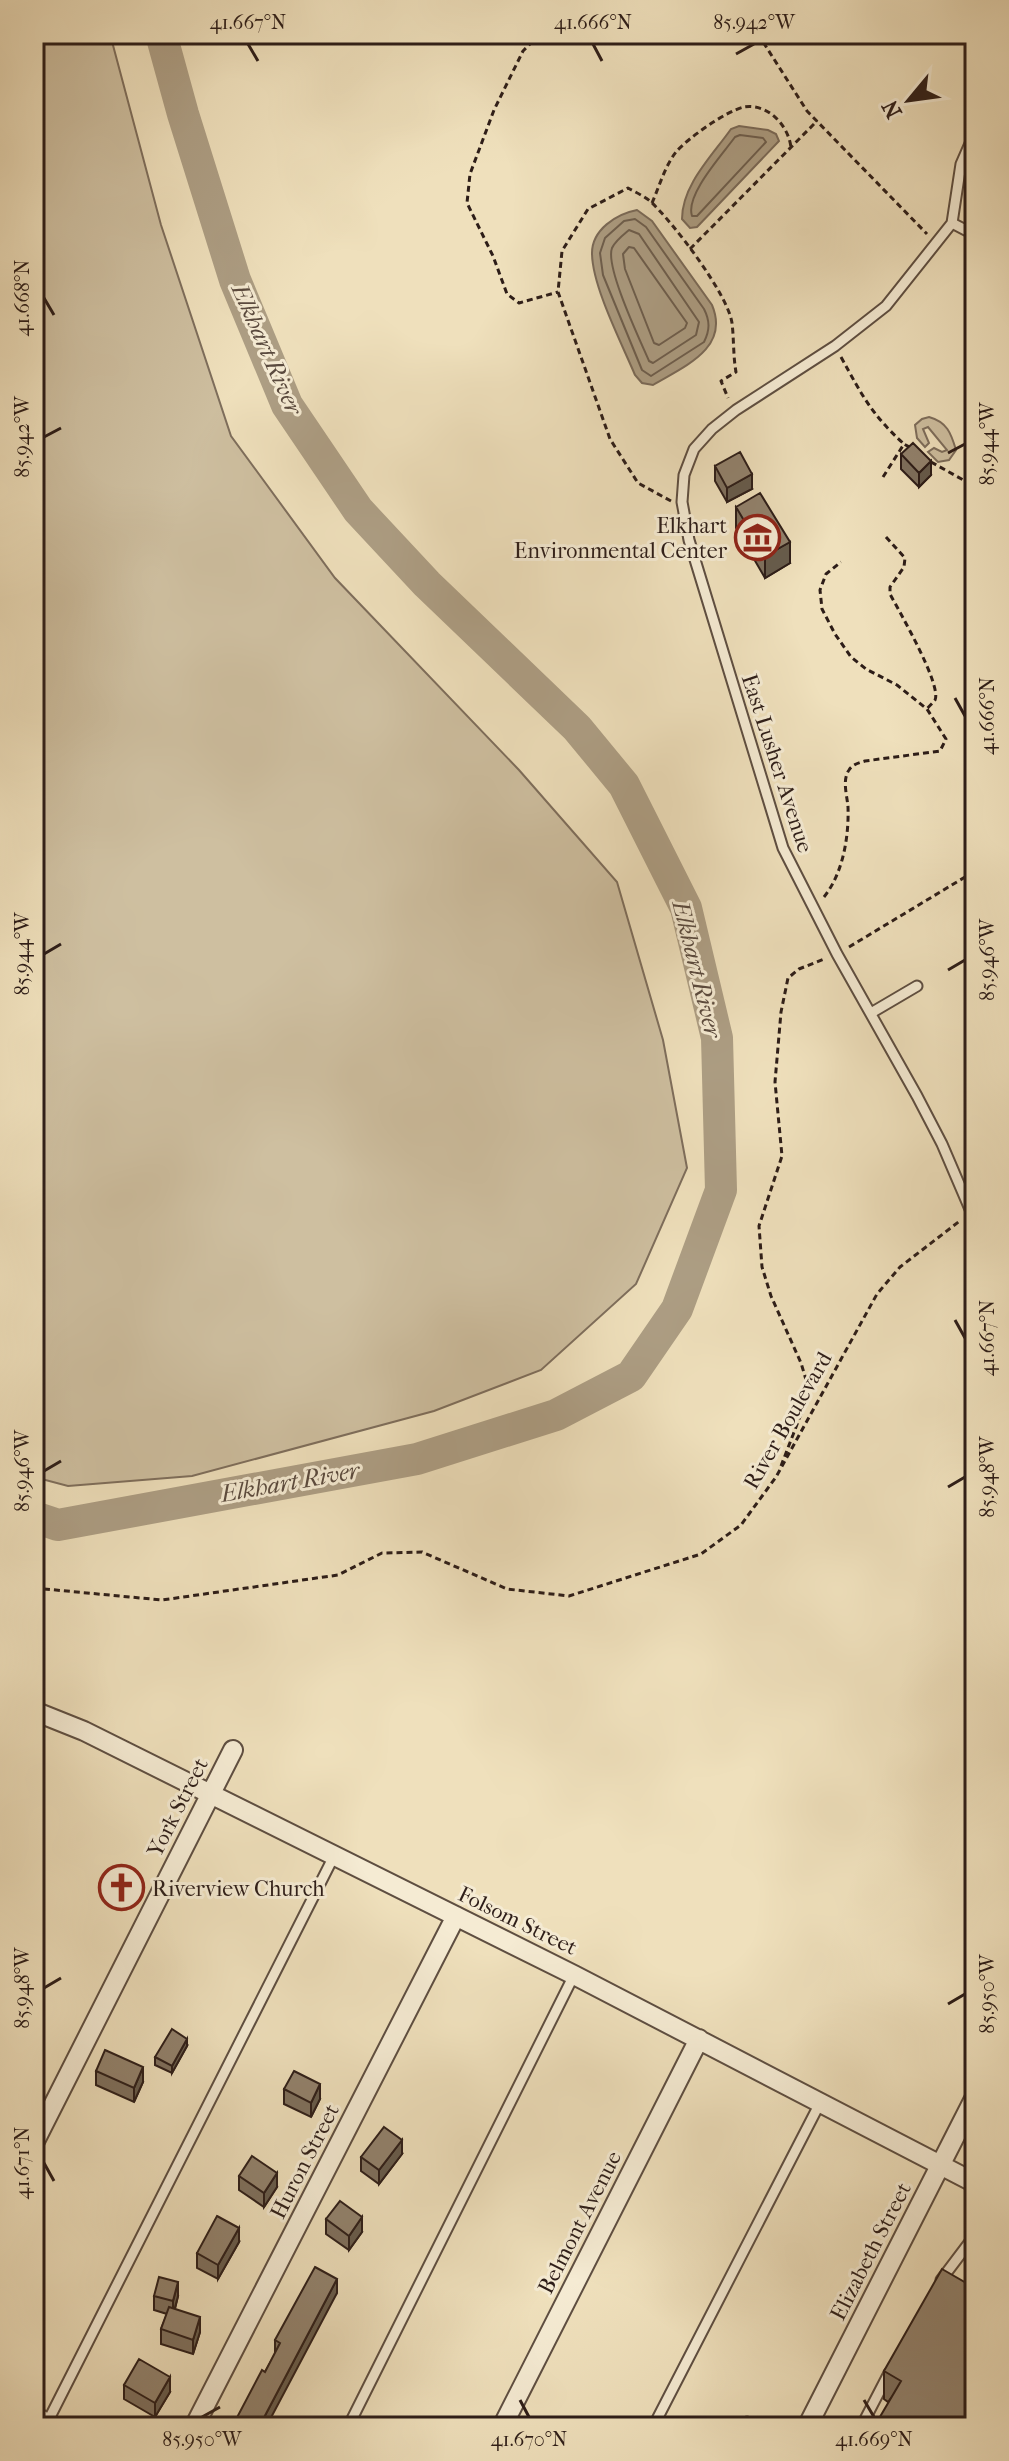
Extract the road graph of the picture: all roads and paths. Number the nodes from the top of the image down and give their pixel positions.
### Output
1 (540, 34) edge
2 (758, 34) edge
3 (817, 121) junction
4 (975, 132) edge
5 (791, 148) junction
6 (652, 203) junction
7 (952, 223) junction
8 (975, 235) edge
9 (936, 242) junction
10 (689, 249) junction
11 (558, 292) junction
12 (832, 348) junction
13 (736, 410) junction
14 (904, 444) junction
15 (913, 450) edge
16 (922, 456) edge
17 (883, 477) dead end
18 (975, 497) edge
19 (682, 502) junction
20 (886, 537) dead end
21 (841, 562) dead end
22 (927, 709) junction
23 (975, 871) edge
24 (813, 908) junction
25 (837, 954) junction
26 (917, 986) dead end
27 (871, 1013) junction
28 (973, 1217) edge
29 (776, 1477) junction
30 (34, 1588) edge
31 (34, 1711) edge
32 (233, 1750) dead end
33 (210, 1795) junction
34 (334, 1856) junction
35 (456, 1916) junction
36 (574, 1975) junction
37 (699, 2039) junction
38 (975, 2097) edge
39 (820, 2102) junction
40 (34, 2143) edge
41 (940, 2165) junction
42 (975, 2183) edge
43 (975, 2235) edge
44 (931, 2293) edge
45 (896, 2360) edge
46 (45, 2422) edge
47 (194, 2427) edge
48 (348, 2427) edge
49 (502, 2427) edge
50 (653, 2427) edge
51 (807, 2427) edge
52 (861, 2427) edge

1 - 11 path
2 - 3 path
3 - 5 path
3 - 9 path
4 - 7 lane
5 - 6 path
5 - 10 path
6 - 10 path
6 - 11 path
7 - 8 lane
7 - 9 lane, East Lusher Avenue
9 - 12 lane, East Lusher Avenue
10 - 13 path
11 - 19 path
12 - 13 lane, East Lusher Avenue
12 - 14 path
13 - 19 lane, East Lusher Avenue
14 - 15 path
14 - 17 path
16 - 18 path
19 - 24 lane, East Lusher Avenue
20 - 22 path
21 - 22 path
22 - 24 path
23 - 25 path
24 - 25 lane, East Lusher Avenue
25 - 27 lane, East Lusher Avenue
25 - 29 path
26 - 27 lane
27 - 28 lane, East Lusher Avenue
28 - 29 path, River Boulevard
29 - 30 path, River Boulevard
31 - 33 street, Folsom Street
32 - 33 street, York Street
33 - 34 street, Folsom Street
33 - 40 street, York Street
34 - 35 street, Folsom Street
34 - 46 lane
35 - 36 street, Folsom Street
35 - 47 street, Huron Street
36 - 37 street, Folsom Street
36 - 48 lane
37 - 39 street, Folsom Street
37 - 49 street, Belmont Avenue
38 - 41 street, Elizabeth Street
39 - 41 street, Folsom Street
39 - 50 lane
41 - 42 street, Folsom Street
41 - 51 street, Elizabeth Street
43 - 44 lane
45 - 52 lane

